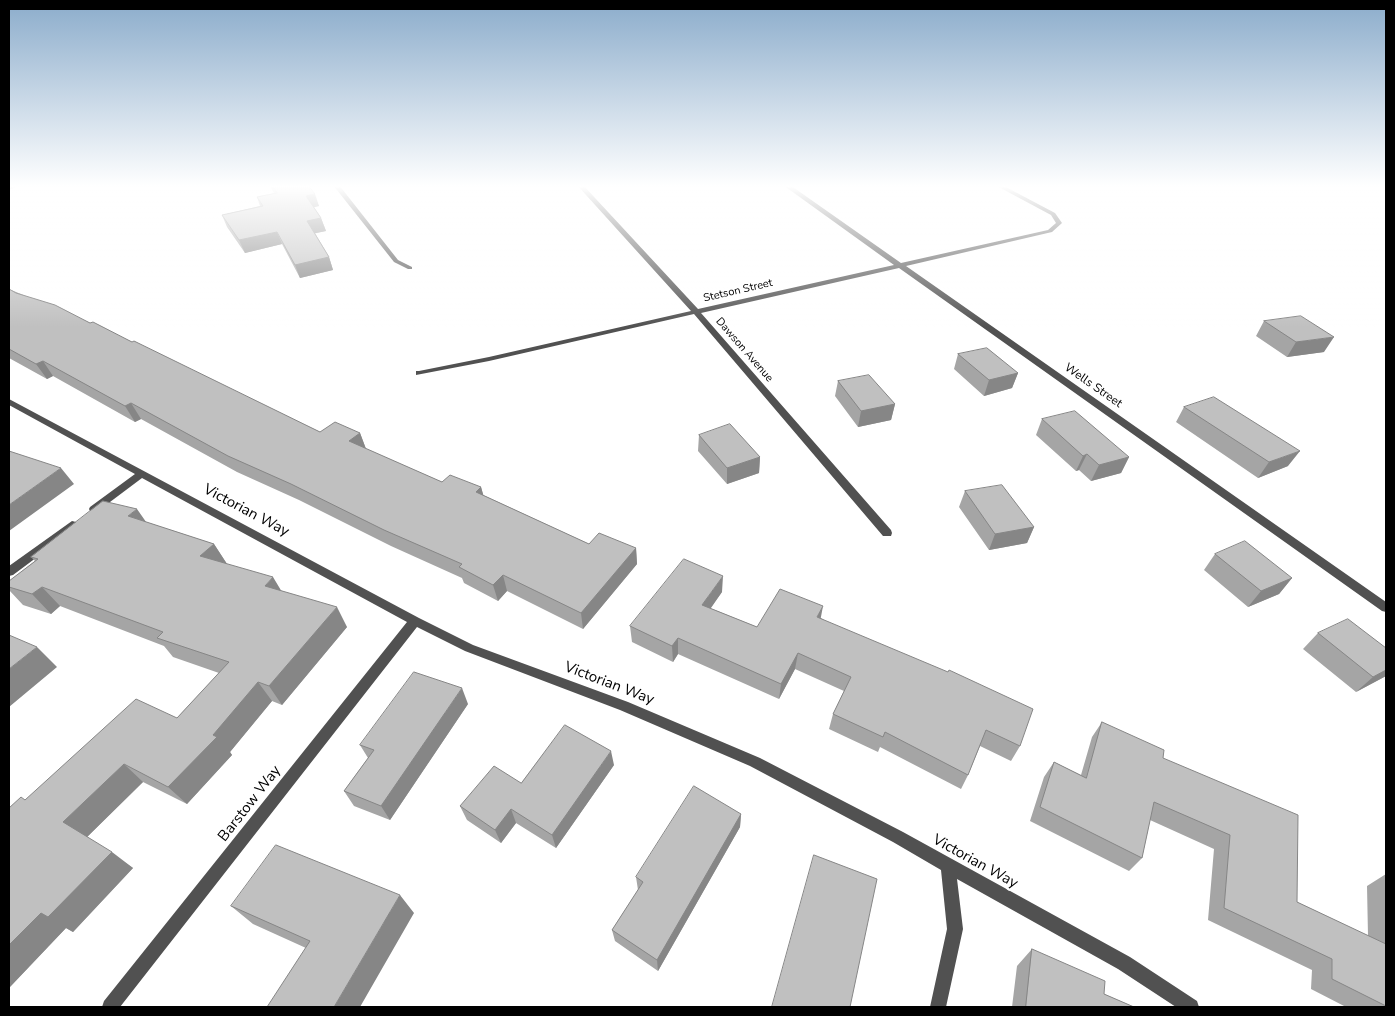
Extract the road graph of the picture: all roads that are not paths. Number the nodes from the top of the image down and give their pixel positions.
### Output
1 (373, 232) edge
2 (623, 232) edge
3 (853, 232) edge
4 (1045, 232) edge
5 (900, 266) junction
6 (410, 268) dead end
7 (696, 312) junction
8 (419, 373) dead end
9 (9, 402) edge
10 (141, 474) junction
11 (887, 533) dead end
12 (9, 572) edge
13 (1386, 608) edge
14 (415, 621) junction
15 (948, 866) junction
16 (110, 1007) edge
17 (938, 1007) edge
18 (1191, 1007) edge

1 - 6 street
2 - 7 street, Dawson Avenue
3 - 5 street, Wells Street
4 - 5 street, Stetson Street
5 - 7 street, Stetson Street
5 - 13 street, Wells Street
7 - 8 street, Stetson Street
7 - 11 street, Dawson Avenue
9 - 10 street, Victorian Way
10 - 12 street
10 - 14 street, Victorian Way
14 - 15 street, Victorian Way
14 - 16 street, Barstow Way
15 - 17 street
15 - 18 street, Victorian Way

